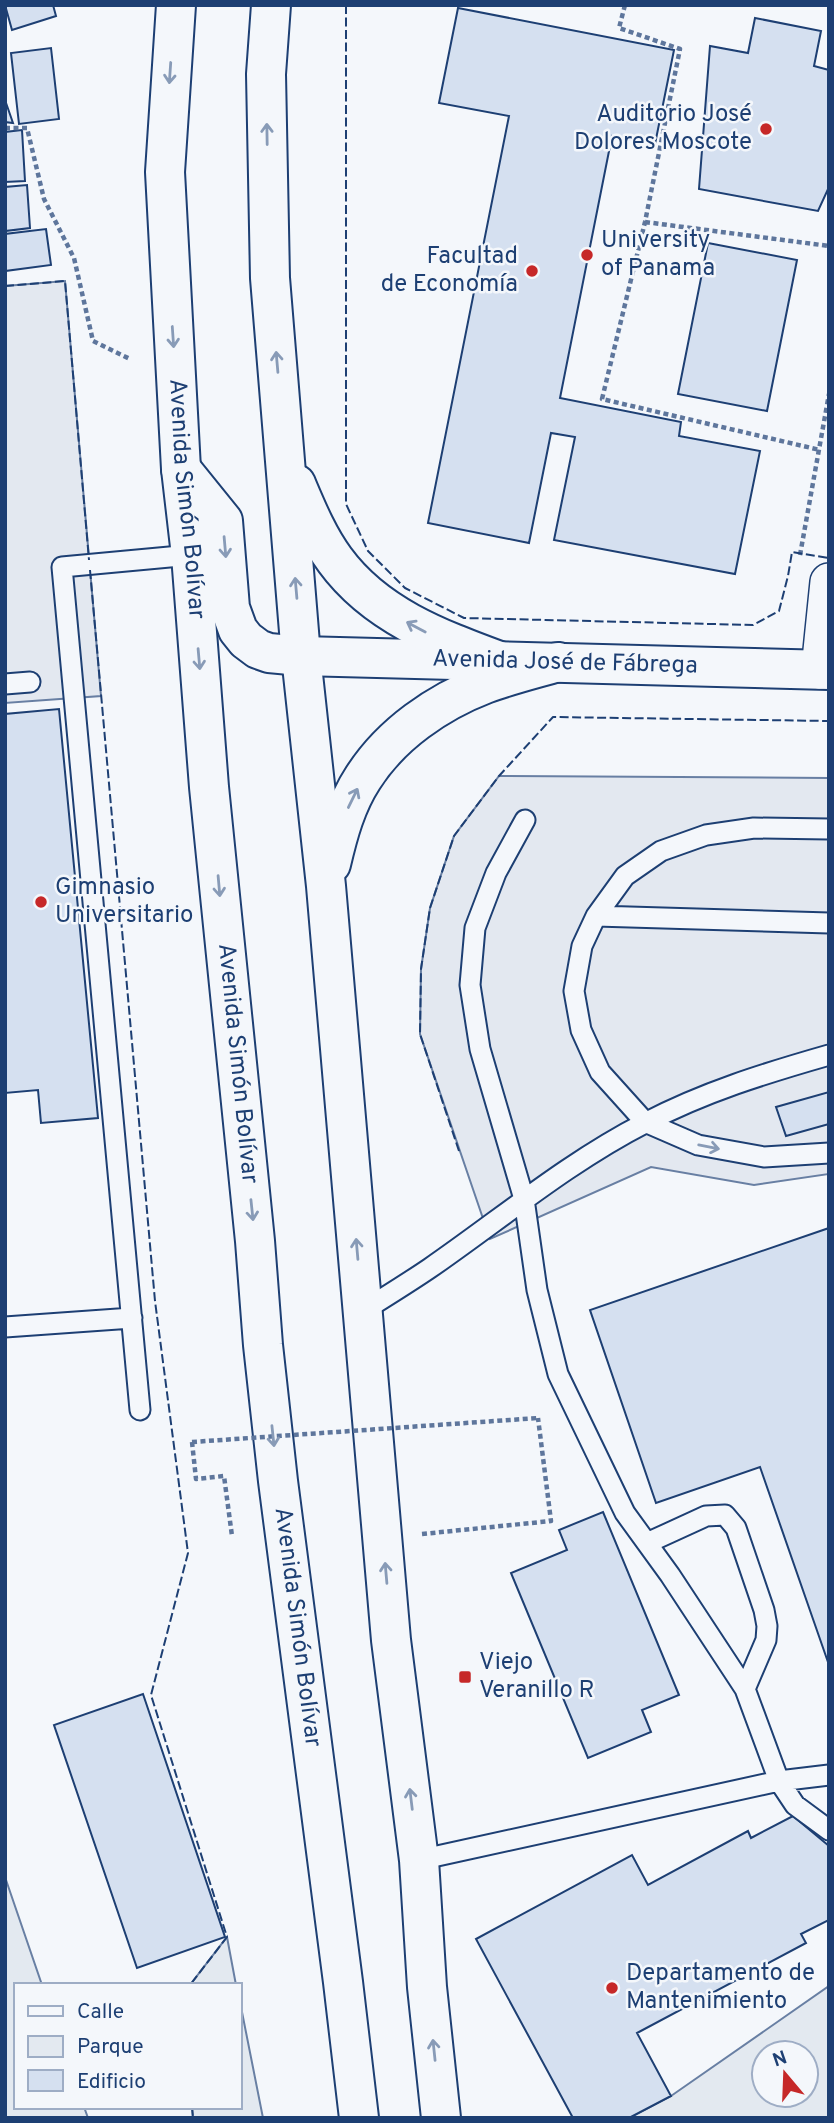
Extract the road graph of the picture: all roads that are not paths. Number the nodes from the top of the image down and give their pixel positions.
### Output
1 (176, 5) edge
2 (271, 5) edge
3 (285, 456) junction
4 (181, 469) junction
5 (191, 555) junction
6 (813, 574) edge
7 (301, 656) junction
8 (502, 662) junction
9 (558, 662) junction
10 (824, 670) edge
11 (30, 682) dead end
12 (5, 684) edge
13 (525, 820) dead end
14 (829, 829) edge
15 (326, 886) junction
16 (596, 916) junction
17 (829, 923) edge
18 (829, 1055) edge
19 (645, 1122) junction
20 (829, 1153) edge
21 (524, 1199) junction
22 (363, 1311) junction
23 (132, 1318) junction
24 (5, 1327) edge
25 (140, 1410) dead end
26 (647, 1543) junction
27 (745, 1689) junction
28 (829, 1775) edge
29 (779, 1781) junction
30 (829, 1830) edge
31 (419, 1860) junction
32 (343, 1982) junction
33 (341, 2118) edge
34 (359, 2118) edge
35 (441, 2118) edge

1 -> 4 main road, Avenida Simón Bolívar
3 -> 2 main road
7 -> 3 main road
8 -> 3 main road
4 - 5 main road, Avenida Simón Bolívar
4 -> 7 main road, Avenida José de Fábrega
5 - 23 lane
5 -> 32 main road, Avenida Simón Bolívar
6 - 10 street
7 - 8 main road, Avenida José de Fábrega
7 - 15 main road
8 - 9 main road, Avenida José de Fábrega
9 - 10 main road, Avenida José de Fábrega
15 -> 9 main road
11 - 12 lane
13 - 21 lane
14 - 16 lane
22 -> 15 main road
16 - 17 lane
16 - 19 lane
18 - 19 lane
19 -> 20 lane
19 - 21 lane
21 - 22 lane
21 - 26 lane
31 -> 22 main road
23 - 24 lane
23 - 25 lane
26 - 27 lane
26 - 27 lane
27 - 29 lane
28 - 29 lane
29 - 30 lane
29 - 31 lane
35 -> 31 main road
32 - 33 main road
32 - 34 main road, Avenida Simón Bolívar

